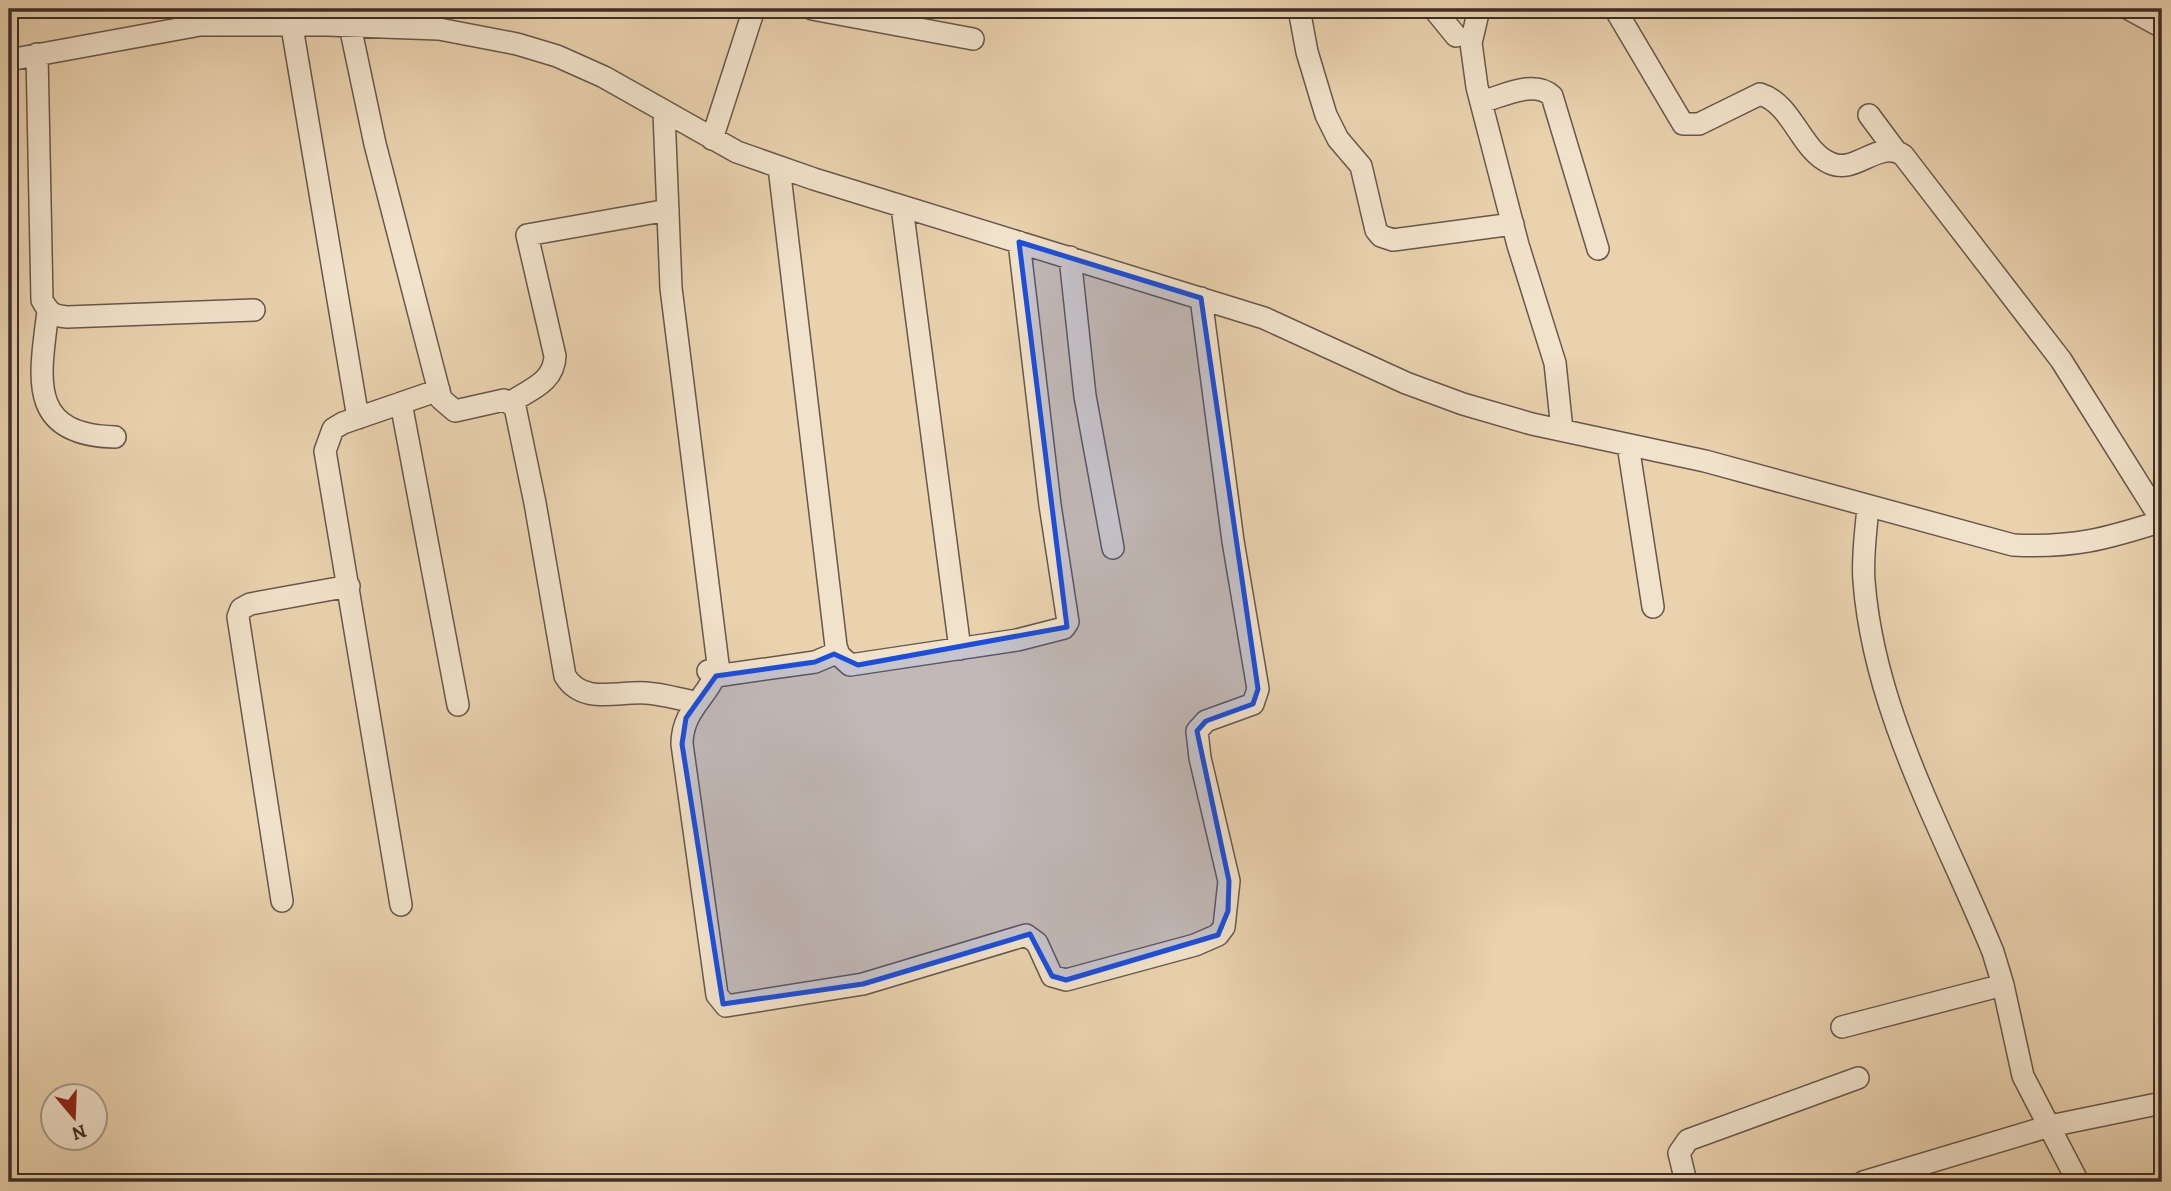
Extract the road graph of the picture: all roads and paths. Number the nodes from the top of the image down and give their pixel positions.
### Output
1 (754, 9) edge
2 (812, 9) edge
3 (1299, 9) edge
4 (1434, 9) edge
5 (1479, 9) edge
6 (1615, 9) edge
7 (2130, 9) edge
8 (327, 17) edge
9 (350, 26) junction
10 (292, 27) junction
11 (2162, 27) edge
12 (1457, 36) dead end
13 (973, 39) dead end
14 (37, 54) junction
15 (9, 60) edge
16 (1481, 102) junction
17 (664, 113) junction
18 (1869, 115) dead end
19 (712, 139) junction
20 (1895, 150) junction
21 (779, 167) junction
22 (902, 207) junction
23 (668, 210) junction
24 (1513, 223) junction
25 (1019, 243) junction
26 (1598, 249) dead end
27 (1070, 257) junction
28 (1201, 298) junction
29 (254, 310) dead end
30 (48, 311) junction
31 (439, 390) junction
32 (511, 402) junction
33 (401, 404) junction
34 (358, 418) junction
35 (1562, 430) junction
36 (115, 437) dead end
37 (1628, 445) junction
38 (1867, 507) junction
39 (2162, 521) edge
40 (1113, 548) dead end
41 (349, 586) junction
42 (1653, 607) dead end
43 (960, 649) junction
44 (839, 655) junction
45 (712, 673) junction
46 (695, 702) junction
47 (458, 705) dead end
48 (282, 901) dead end
49 (401, 905) dead end
50 (2003, 985) junction
51 (1842, 1027) dead end
52 (1858, 1078) dead end
53 (2162, 1103) edge
54 (2050, 1126) junction
55 (1686, 1182) edge
56 (1866, 1182) edge
57 (2078, 1182) edge

1 - 19 street
2 - 13 street
3 - 24 street
4 - 12 street
5 - 16 street
6 - 20 street
7 - 11 street
8 - 9 street
8 - 10 street
9 - 17 street
9 - 31 street
10 - 14 street
10 - 34 street
14 - 15 street
14 - 30 street
16 - 24 street
16 - 26 street
17 - 19 street
17 - 23 street
18 - 20 street
19 - 21 street
20 - 39 street
21 - 22 street
21 - 44 street
22 - 25 street
22 - 43 street
23 - 32 street
23 - 45 street
24 - 35 street
25 - 27 street
25 - 43 street
27 - 28 street
27 - 40 street
28 - 35 street
28 - 46 street
29 - 30 street
30 - 36 street
31 - 32 street
31 - 33 street
32 - 46 street
33 - 34 street
33 - 47 street
34 - 41 street
35 - 37 street
37 - 38 street
37 - 42 street
38 - 39 street
38 - 50 street
41 - 48 street
41 - 49 street
43 - 44 street
44 - 45 street
45 - 46 street
50 - 51 street
50 - 54 street
52 - 55 street
53 - 54 street
54 - 56 street
54 - 57 street

